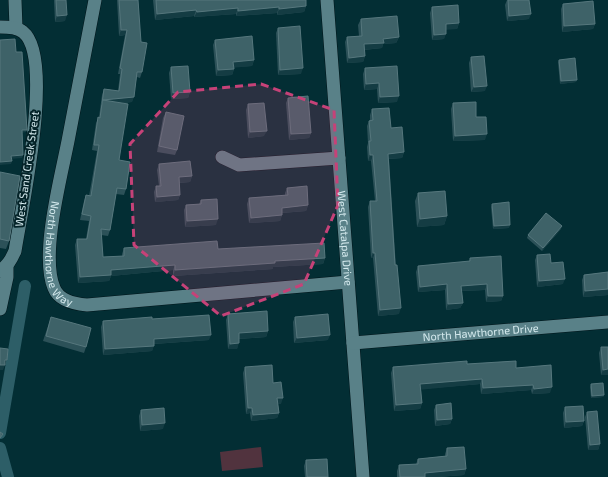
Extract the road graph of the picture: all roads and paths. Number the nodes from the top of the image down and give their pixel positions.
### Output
1 (14, 0) edge
2 (95, 0) edge
3 (327, 0) edge
4 (0, 28) edge
5 (16, 28) junction
6 (222, 158) dead end
7 (339, 158) junction
8 (4, 268) edge
9 (348, 282) junction
10 (0, 309) edge
11 (608, 322) edge
12 (353, 343) junction
13 (363, 477) edge

1 - 5 street
2 - 9 street, North Hawthorne Way
3 - 7 street, West Catalpa Drive
4 - 5 street
5 - 8 street, West Sand Creek Street
6 - 7 street
7 - 9 street, West Catalpa Drive
8 - 10 street
9 - 12 street, West Catalpa Drive
11 - 12 street, North Hawthorne Drive
12 - 13 street, West Catalpa Drive

